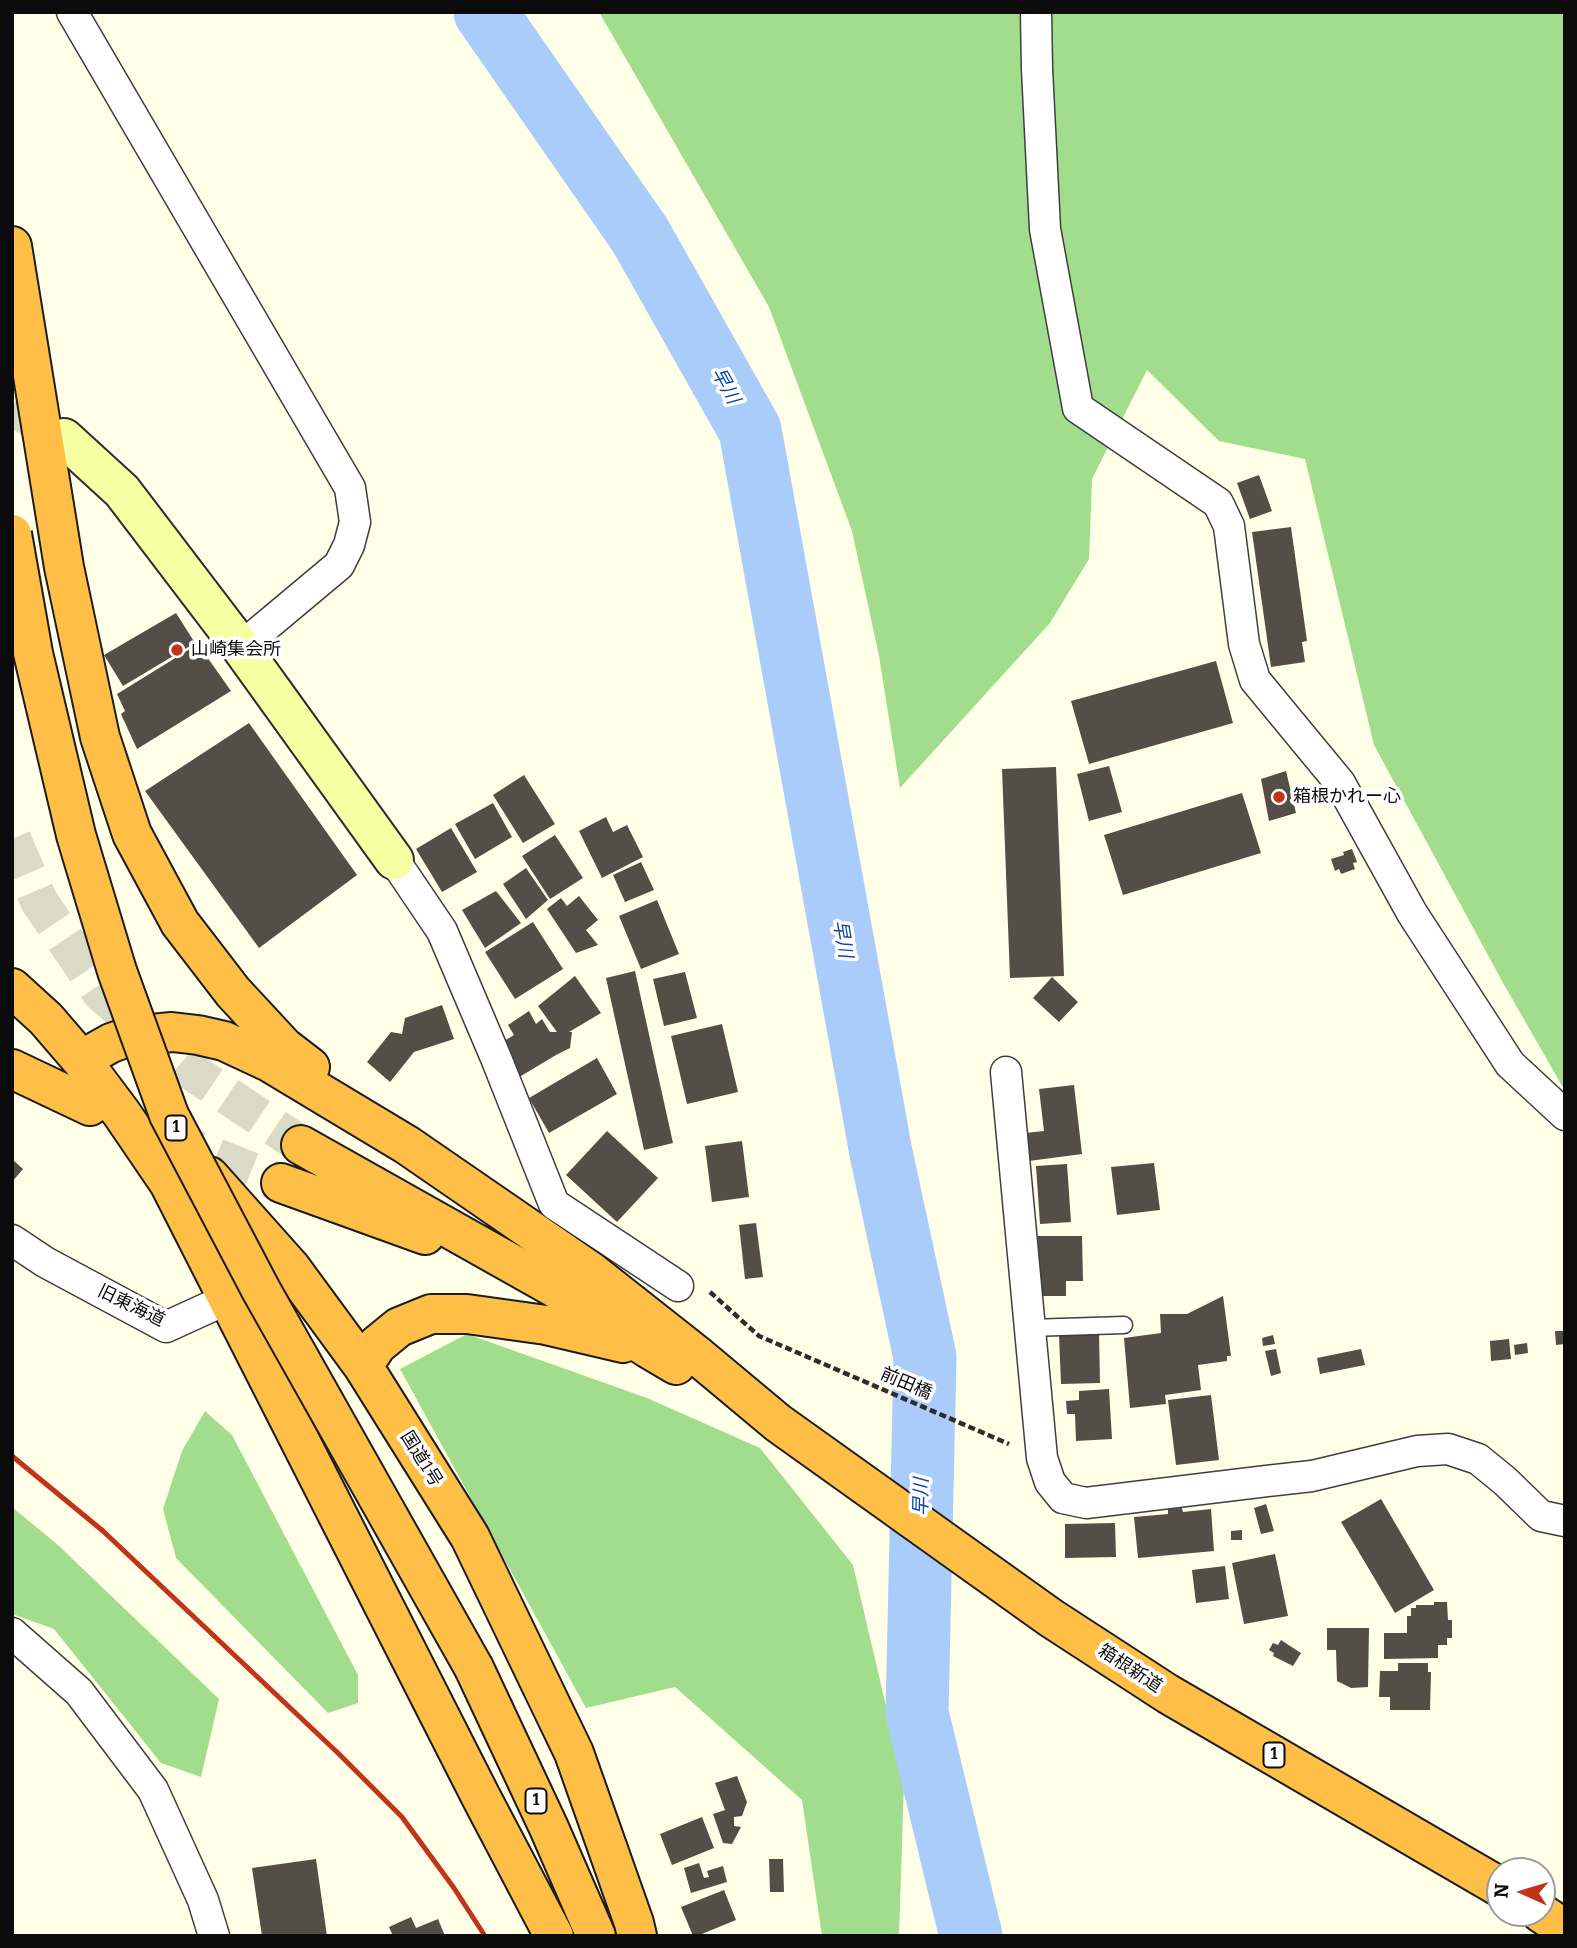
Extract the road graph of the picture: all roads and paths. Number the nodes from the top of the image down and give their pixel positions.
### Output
1 (72, 12) edge
2 (1036, 12) edge
3 (12, 246) edge
4 (64, 438) tunnel mouth
5 (12, 534) edge
6 (241, 647) junction
7 (394, 860) joint
8 (12, 988) edge
9 (83, 1062) junction
10 (12, 1069) edge
11 (1006, 1072) dead end
12 (90, 1106) dead end
13 (1565, 1115) edge
14 (301, 1144) tunnel mouth
15 (407, 1145) junction
16 (281, 1183) tunnel mouth
17 (12, 1240) edge
18 (504, 1260) junction
19 (291, 1268) junction
20 (678, 1286) joint
21 (228, 1299) junction
22 (1124, 1325) dead end
23 (1029, 1328) junction
24 (649, 1349) junction
25 (363, 1366) junction
26 (778, 1423) junction
27 (1042, 1458) junction
28 (1565, 1521) edge
29 (12, 1633) edge
30 (1486, 1879) edge
31 (214, 1936) edge
32 (554, 1936) edge
33 (596, 1936) edge
34 (637, 1936) edge

1 - 6 street
2 - 13 street
3 - 15 highway, 1
4 - 6 street
5 - 33 highway, 1, bridge
6 - 7 street
7 - 20 street
8 - 9 highway, 国道1号 / 1
9 - 15 highway, 1
9 - 19 highway, 国道1号 / 1
9 - 21 highway, 国道1号 / 1
10 - 12 highway
11 - 23 street
14 - 18 highway, 1
15 - 26 highway, 1
16 - 18 highway, 1
17 - 21 street, 旧東海道
18 - 24 highway, 1
19 - 21 street, 旧東海道
19 - 25 highway, 国道1号 / 1
20 - 27 path, 前田橋
21 - 32 highway, 国道1号 / 1
22 - 23 lane
23 - 27 street
24 - 25 highway, 1
24 - 26 highway, 1
25 - 34 highway, 国道1号 / 1
26 - 30 highway, 箱根新道 / 1
27 - 28 street
29 - 31 street

